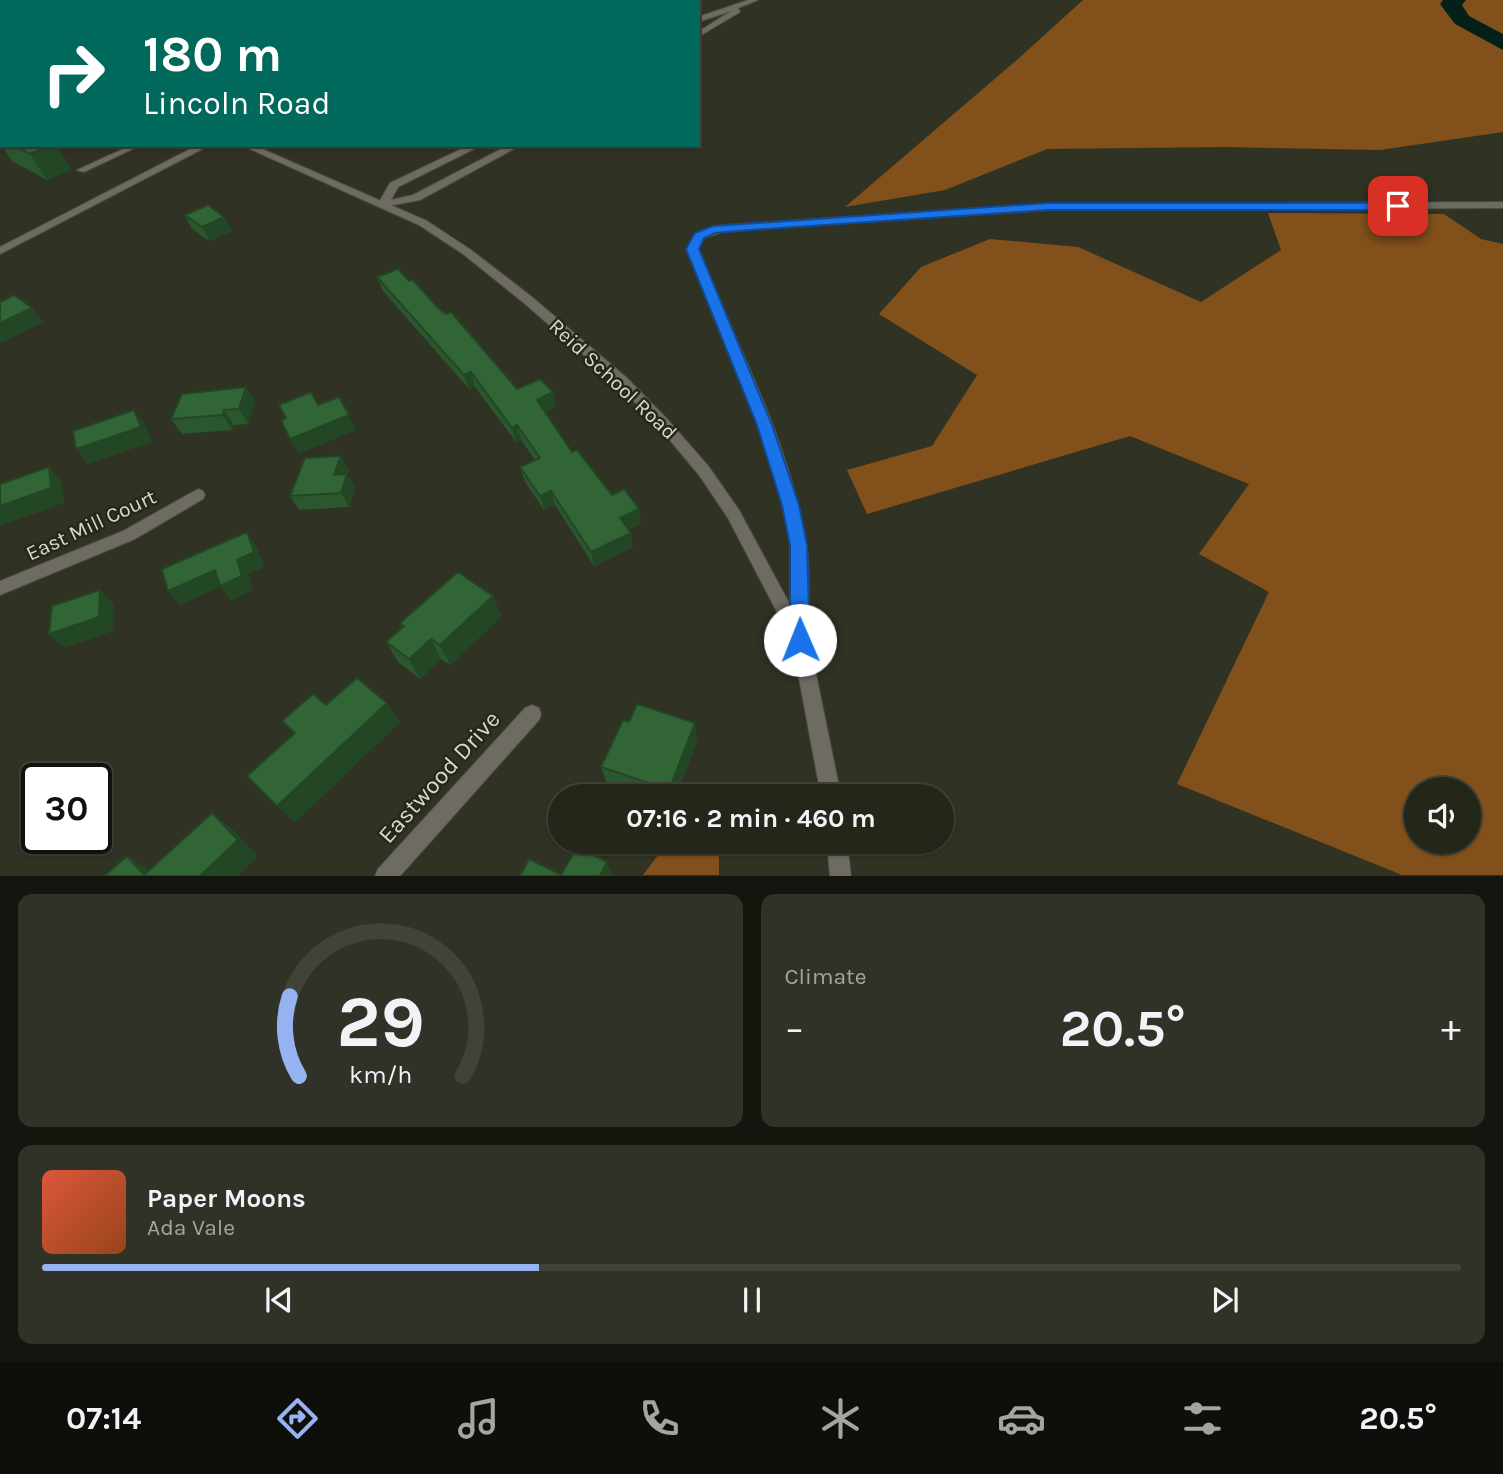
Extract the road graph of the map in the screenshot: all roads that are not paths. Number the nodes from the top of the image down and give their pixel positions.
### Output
1 (755, 0) edge
2 (744, 4) junction
3 (700, 19) edge
4 (700, 33) edge
5 (133, 147) edge
6 (202, 147) edge
7 (250, 147) edge
8 (474, 147) edge
9 (513, 147) edge
10 (81, 170) dead end
11 (383, 204) junction
12 (1503, 205) edge
13 (0, 251) edge
14 (198, 495) dead end
15 (0, 589) edge
16 (800, 640) junction
17 (532, 713) dead end
18 (829, 784) edge
19 (838, 854) edge
20 (385, 876) edge
21 (841, 876) edge

1 - 2 street
2 - 3 street
2 - 4 street
5 - 10 lane
6 - 13 street
7 - 11 street, Reid School Road
8 - 11 street
9 - 11 street
11 - 16 street, Reid School Road
12 - 16 street
14 - 15 street, East Mill Court
16 - 18 street, Reid School Road
17 - 20 street, Eastwood Drive
19 - 21 street

